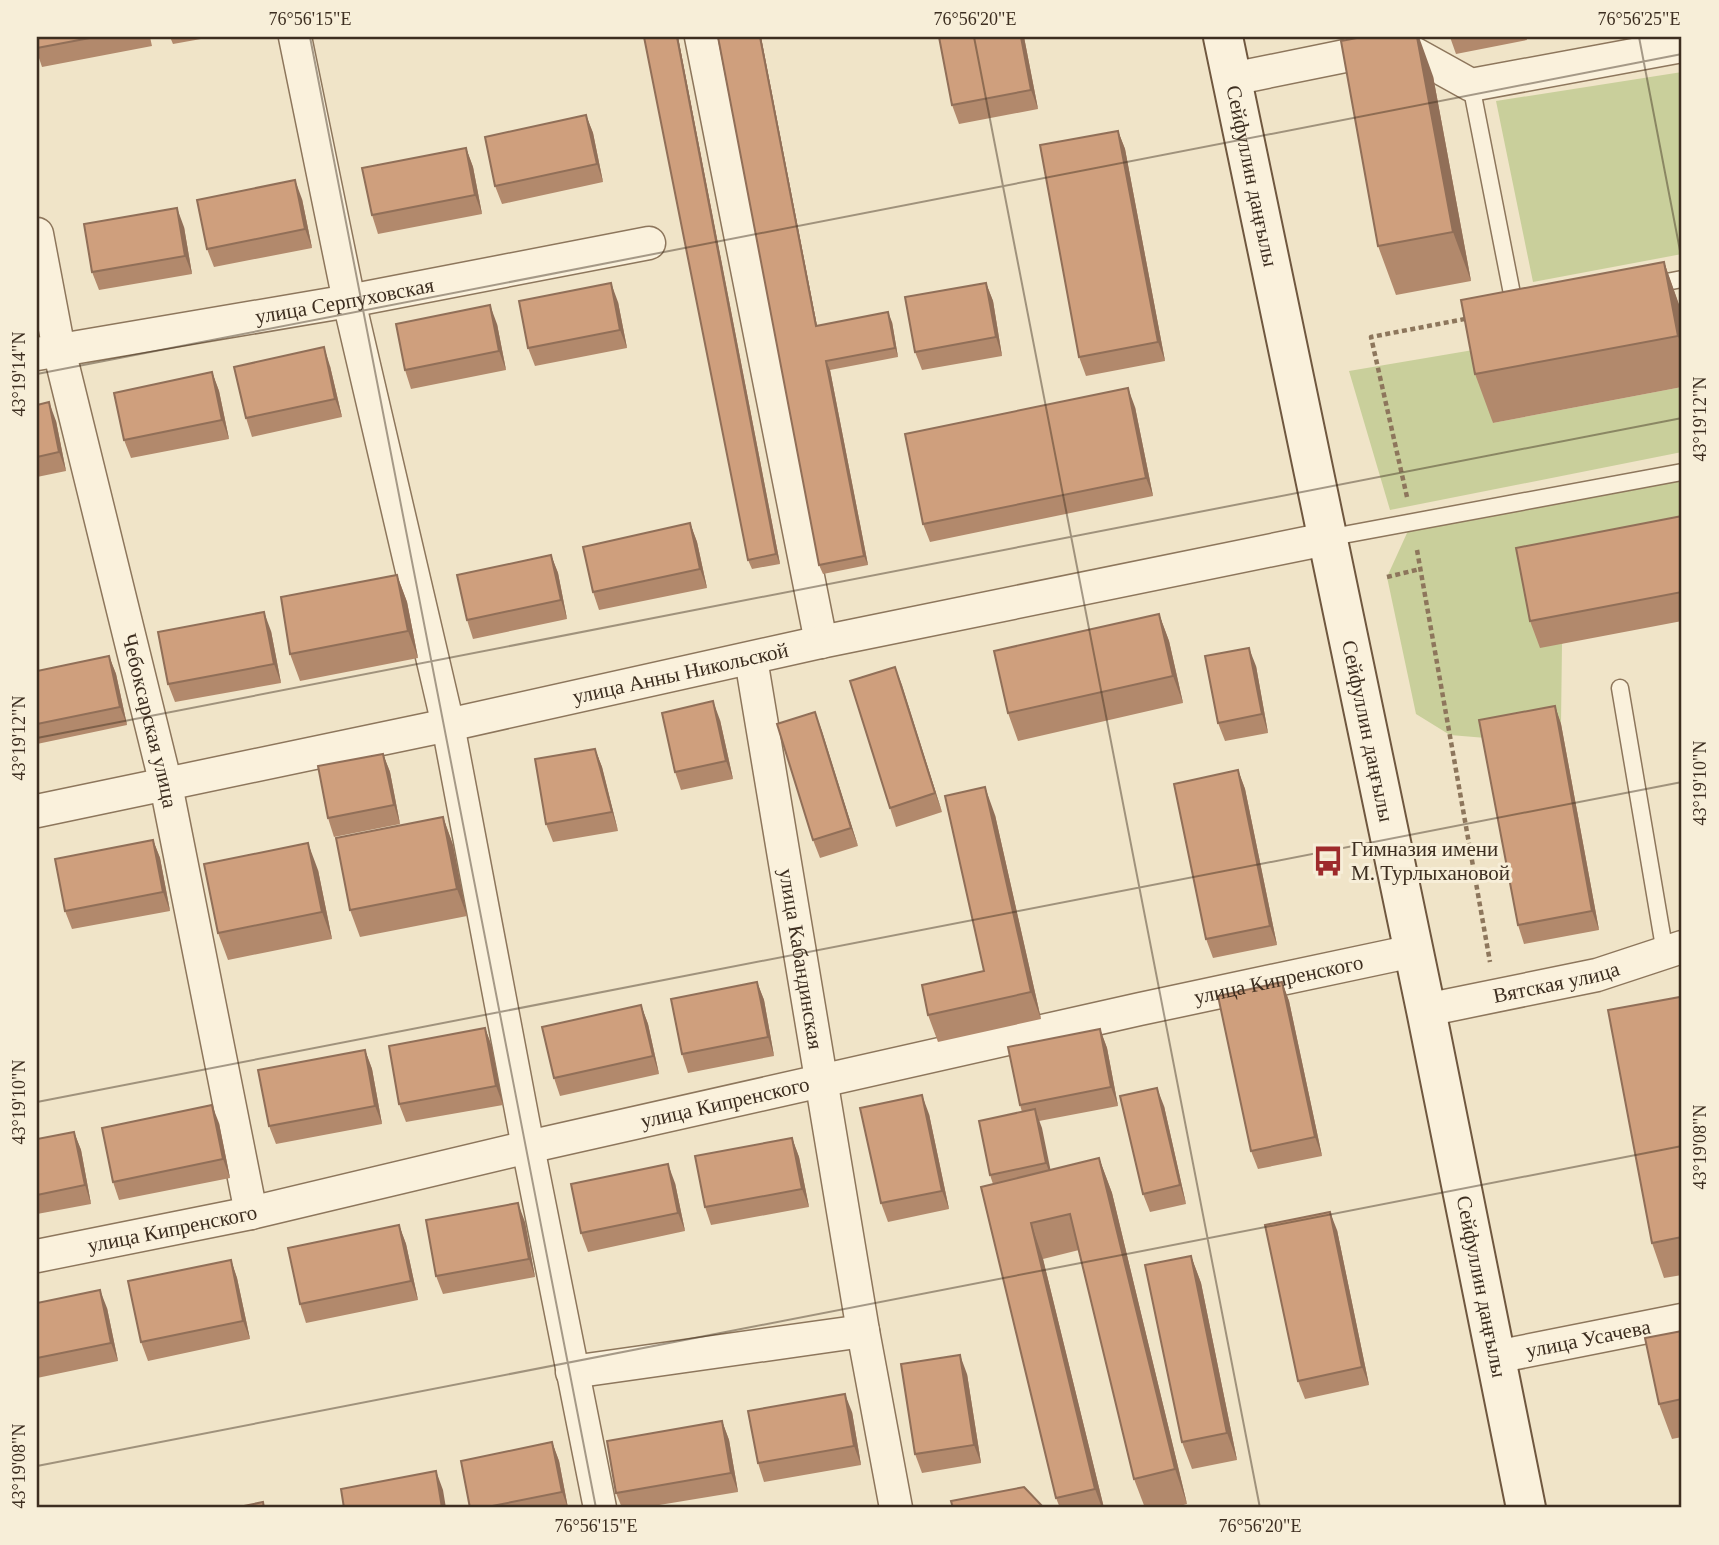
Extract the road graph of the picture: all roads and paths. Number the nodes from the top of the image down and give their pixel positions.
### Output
1 (295, 37) edge
2 (701, 37) edge
3 (1223, 37) edge
4 (1682, 46) edge
5 (1232, 79) junction
6 (1471, 85) junction
7 (37, 234) edge
8 (649, 243) dead end
9 (1682, 279) edge
10 (1631, 288) edge
11 (349, 301) junction
12 (1522, 308) joint
13 (48, 352) edge
14 (1682, 472) edge
15 (1412, 522) junction
16 (1326, 539) junction
17 (1420, 569) junction
18 (1387, 577) dead end
19 (821, 642) junction
20 (751, 659) junction
21 (1620, 688) dead end
22 (448, 725) junction
23 (166, 785) junction
24 (37, 811) edge
25 (1674, 950) edge
26 (1413, 951) junction
27 (1496, 996) junction
28 (1426, 1010) junction
29 (822, 1082) junction
30 (528, 1147) junction
31 (251, 1213) junction
32 (37, 1256) edge
33 (1682, 1320) edge
34 (863, 1331) junction
35 (1496, 1357) junction
36 (572, 1372) junction
37 (600, 1508) edge
38 (896, 1508) edge
39 (1526, 1508) edge

1 - 11 street
2 - 19 street
3 - 5 main road, Сейфуллин даңғылы
4 - 6 street
5 - 6 street
5 - 16 main road, Сейфуллин даңғылы
6 - 12 lane
7 - 13 street, Чебоксарская улица
8 - 11 street, улица Серпуховская
9 - 10 lane
11 - 13 street, улица Серпуховская
11 - 22 street
12 - 15 path
13 - 23 street, Чебоксарская улица
14 - 15 lane
15 - 16 lane
15 - 17 path
16 - 19 street, улица Анны Никольской
16 - 26 main road, Сейфуллин даңғылы
17 - 18 path
17 - 27 path
19 - 20 street, улица Анны Никольской
20 - 22 street, улица Анны Никольской
20 - 29 street, улица Кабандинская
21 - 25 lane
22 - 23 street, улица Анны Никольской
22 - 30 street
23 - 24 street, улица Анны Никольской
23 - 31 street, Чебоксарская улица
25 - 27 street, Вятская улица
26 - 28 main road, Сейфуллин даңғылы
26 - 29 street, улица Кипренского
27 - 28 street, Вятская улица
28 - 35 main road, Сейфуллин даңғылы
29 - 30 street, улица Кипренского
29 - 34 street, улица Кабандинская
30 - 31 street, улица Кипренского
30 - 36 street
31 - 32 street, улица Кипренского
33 - 35 street, улица Усачева
34 - 36 street
34 - 38 street, улица Кабандинская
35 - 39 main road, Сейфуллин даңғылы
36 - 37 street

